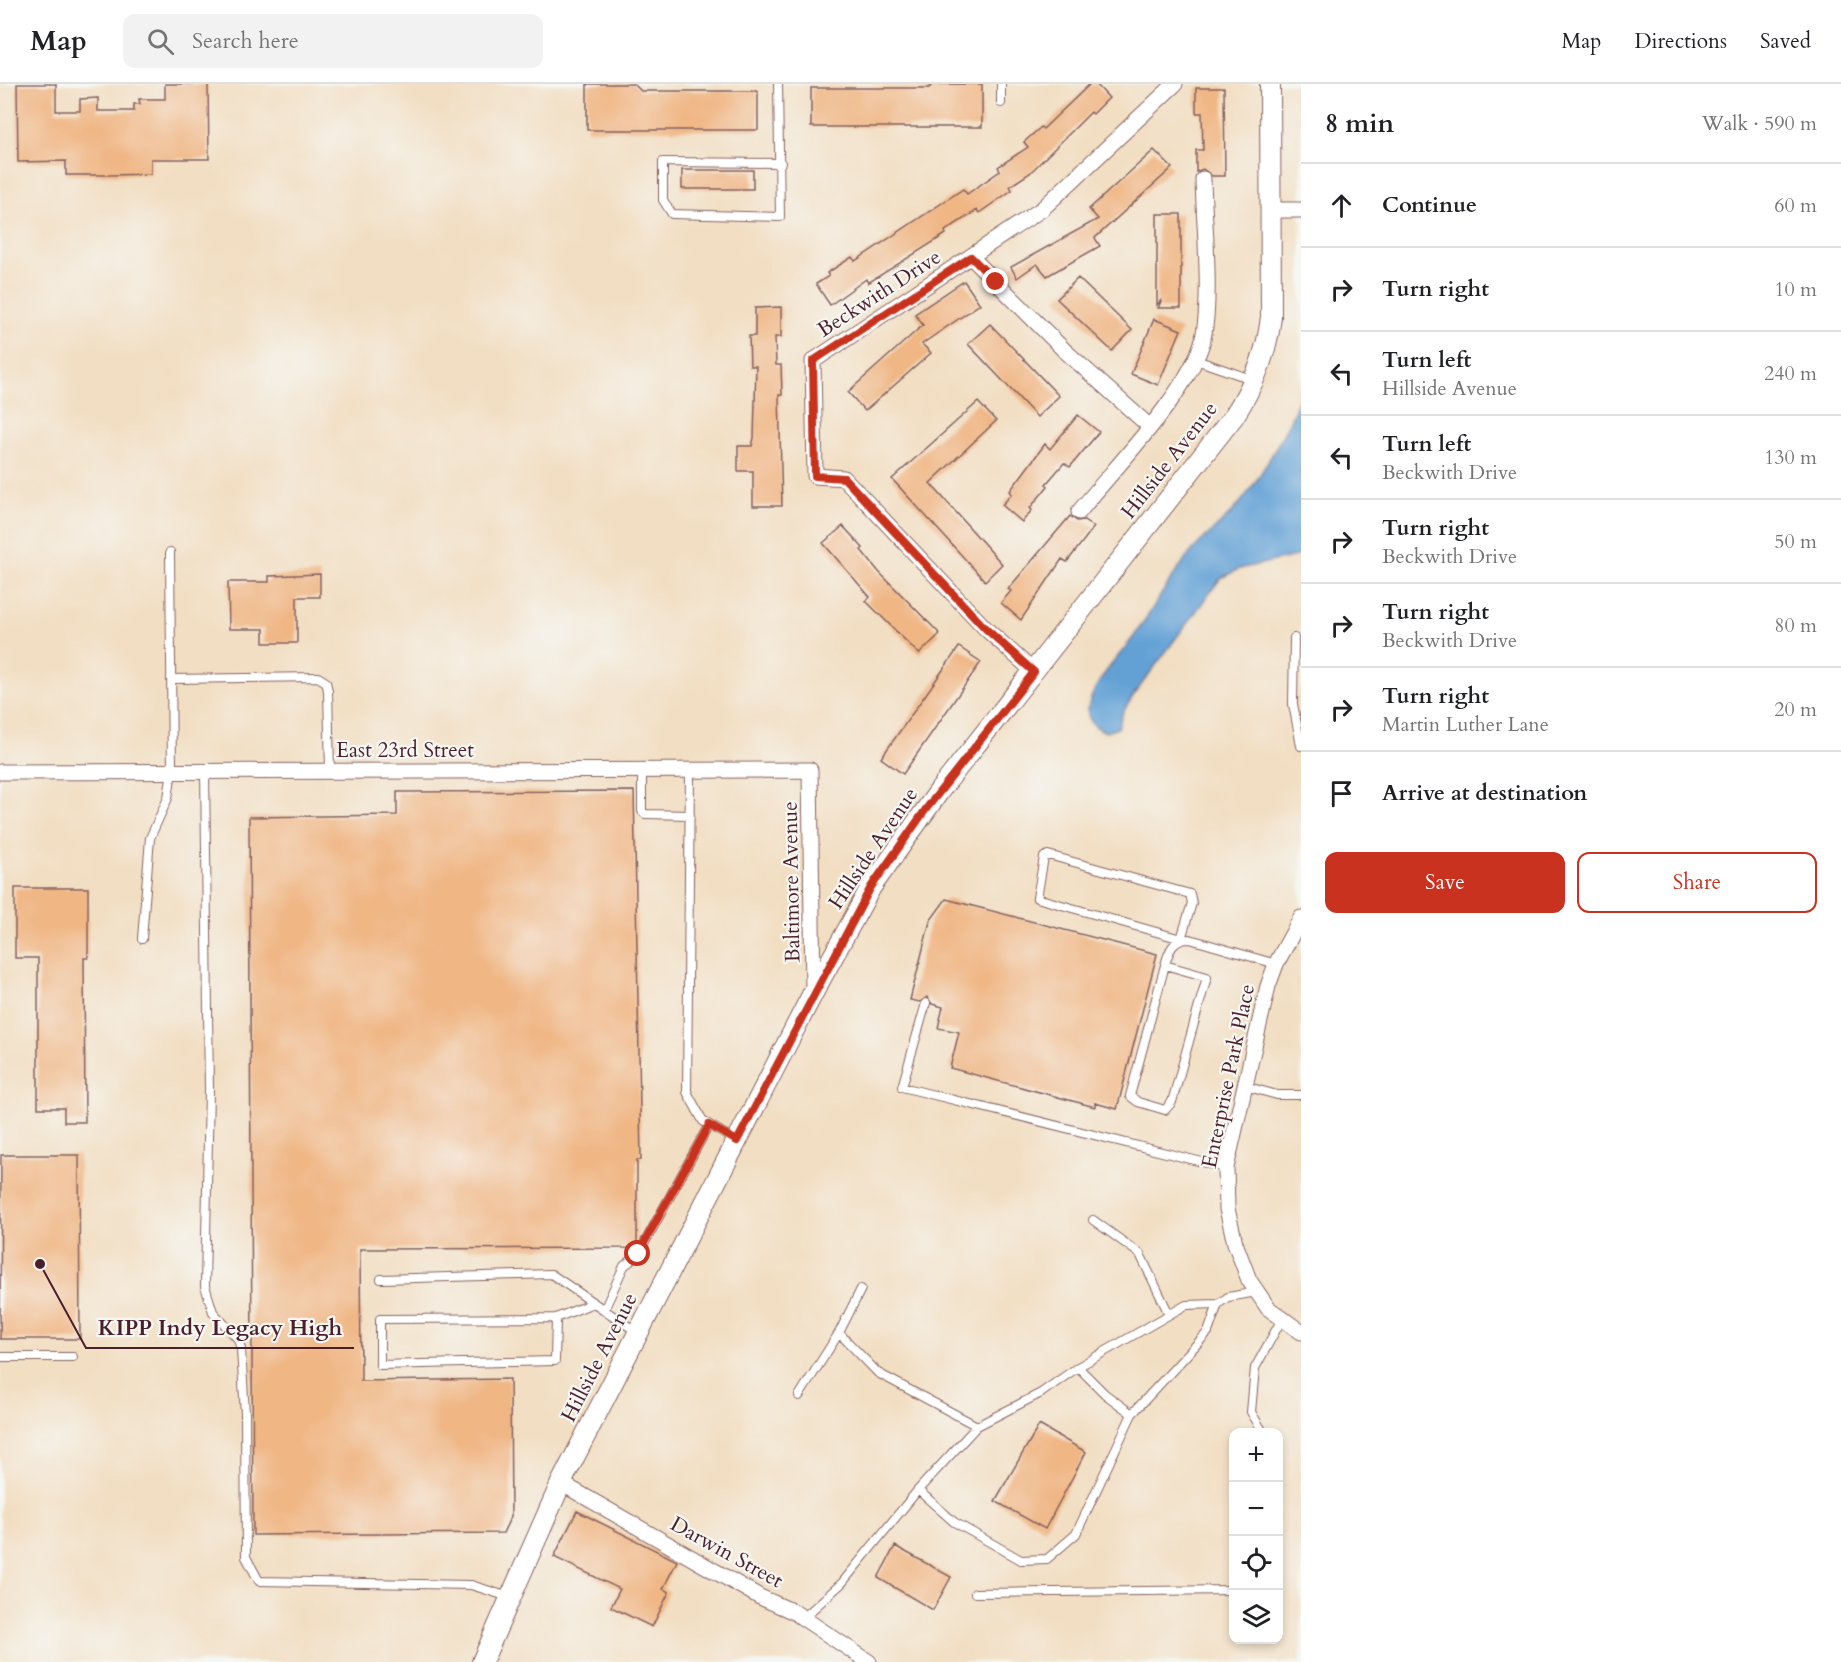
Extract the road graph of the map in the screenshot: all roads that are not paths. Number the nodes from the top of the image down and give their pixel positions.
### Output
1 (778, 84) edge
2 (1001, 84) edge
3 (1175, 84) edge
4 (1270, 84) edge
5 (1001, 103) dead end
6 (781, 163) junction
7 (1203, 179) dead end
8 (1271, 210) junction
9 (1301, 210) edge
10 (971, 257) junction
11 (1196, 360) junction
12 (1255, 380) junction
13 (1149, 426) junction
14 (1079, 512) dead end
15 (170, 552) dead end
16 (1294, 638) dead end
17 (1034, 672) junction
18 (171, 679) junction
19 (1301, 746) edge
20 (642, 770) junction
21 (690, 770) junction
22 (810, 770) joint
23 (0, 771) edge
24 (172, 771) junction
25 (205, 771) junction
26 (330, 771) junction
27 (690, 815) junction
28 (1301, 918) edge
29 (142, 939) dead end
30 (1181, 939) junction
31 (1276, 964) junction
32 (1165, 965) junction
33 (813, 993) junction
34 (926, 1003) dead end
35 (1245, 1086) junction
36 (1301, 1095) edge
37 (709, 1125) junction
38 (737, 1141) junction
39 (1226, 1168) junction
40 (1093, 1220) dead end
41 (381, 1279) dead end
42 (861, 1289) dead end
43 (1257, 1292) junction
44 (593, 1303) junction
45 (1218, 1304) junction
46 (604, 1310) junction
47 (1169, 1314) junction
48 (556, 1318) junction
49 (1282, 1319) junction
50 (638, 1332) junction
51 (1301, 1332) edge
52 (839, 1333) junction
53 (0, 1357) edge
54 (73, 1357) dead end
55 (1078, 1367) junction
56 (799, 1396) dead end
57 (1132, 1414) junction
58 (977, 1426) junction
59 (1261, 1428) edge
60 (561, 1483) junction
61 (918, 1490) junction
62 (1229, 1590) edge
63 (975, 1593) dead end
64 (509, 1597) junction
65 (803, 1618) junction
66 (482, 1662) edge
67 (869, 1662) edge

1 - 6 lane
2 - 5 lane
3 - 10 street, Beckwith Drive
4 - 8 street, Hillside Avenue
6 - 6 lane
7 - 11 street, Hillside Avenue
8 - 9 street
8 - 12 street, Hillside Avenue
10 - 13 street
10 - 17 street, Beckwith Drive
11 - 12 lane
11 - 13 street, Hillside Avenue
12 - 17 street, Hillside Avenue
13 - 14 street, Hillside Avenue
15 - 18 lane
16 - 19 lane
17 - 33 street, Hillside Avenue
18 - 24 lane
18 - 26 lane
20 - 21 street, East 23rd Street
20 - 26 street, East 23rd Street
20 - 27 lane
21 - 22 street, East 23rd Street
21 - 27 lane
22 - 33 street, Baltimore Avenue
23 - 24 street, East 23rd Street
24 - 25 street, East 23rd Street
24 - 29 lane
25 - 26 street, East 23rd Street
25 - 64 lane
27 - 37 lane
28 - 31 street, Enterprise Park Place
30 - 30 lane
30 - 31 lane
30 - 32 lane
31 - 35 street, Enterprise Park Place
32 - 32 lane
33 - 38 street, Hillside Avenue
34 - 39 lane
35 - 36 lane
35 - 39 street, Enterprise Park Place
37 - 38 lane
37 - 46 lane
38 - 50 street, Hillside Avenue
39 - 43 street, Enterprise Park Place
40 - 47 lane
41 - 44 lane
42 - 52 lane
43 - 45 lane
43 - 49 street, Enterprise Park Place
44 - 46 lane
44 - 48 lane
45 - 47 lane
45 - 57 lane
46 - 50 lane
47 - 55 lane
48 - 48 lane
49 - 51 street, Enterprise Park Place
49 - 59 lane
50 - 60 street, Hillside Avenue
52 - 56 lane
52 - 58 lane
53 - 54 lane
55 - 57 lane
55 - 58 lane
57 - 61 lane
58 - 61 lane
60 - 64 street, Hillside Avenue
60 - 65 street, Darwin Street
61 - 65 lane
62 - 63 lane
64 - 66 street, Hillside Avenue
65 - 67 street, Darwin Street

